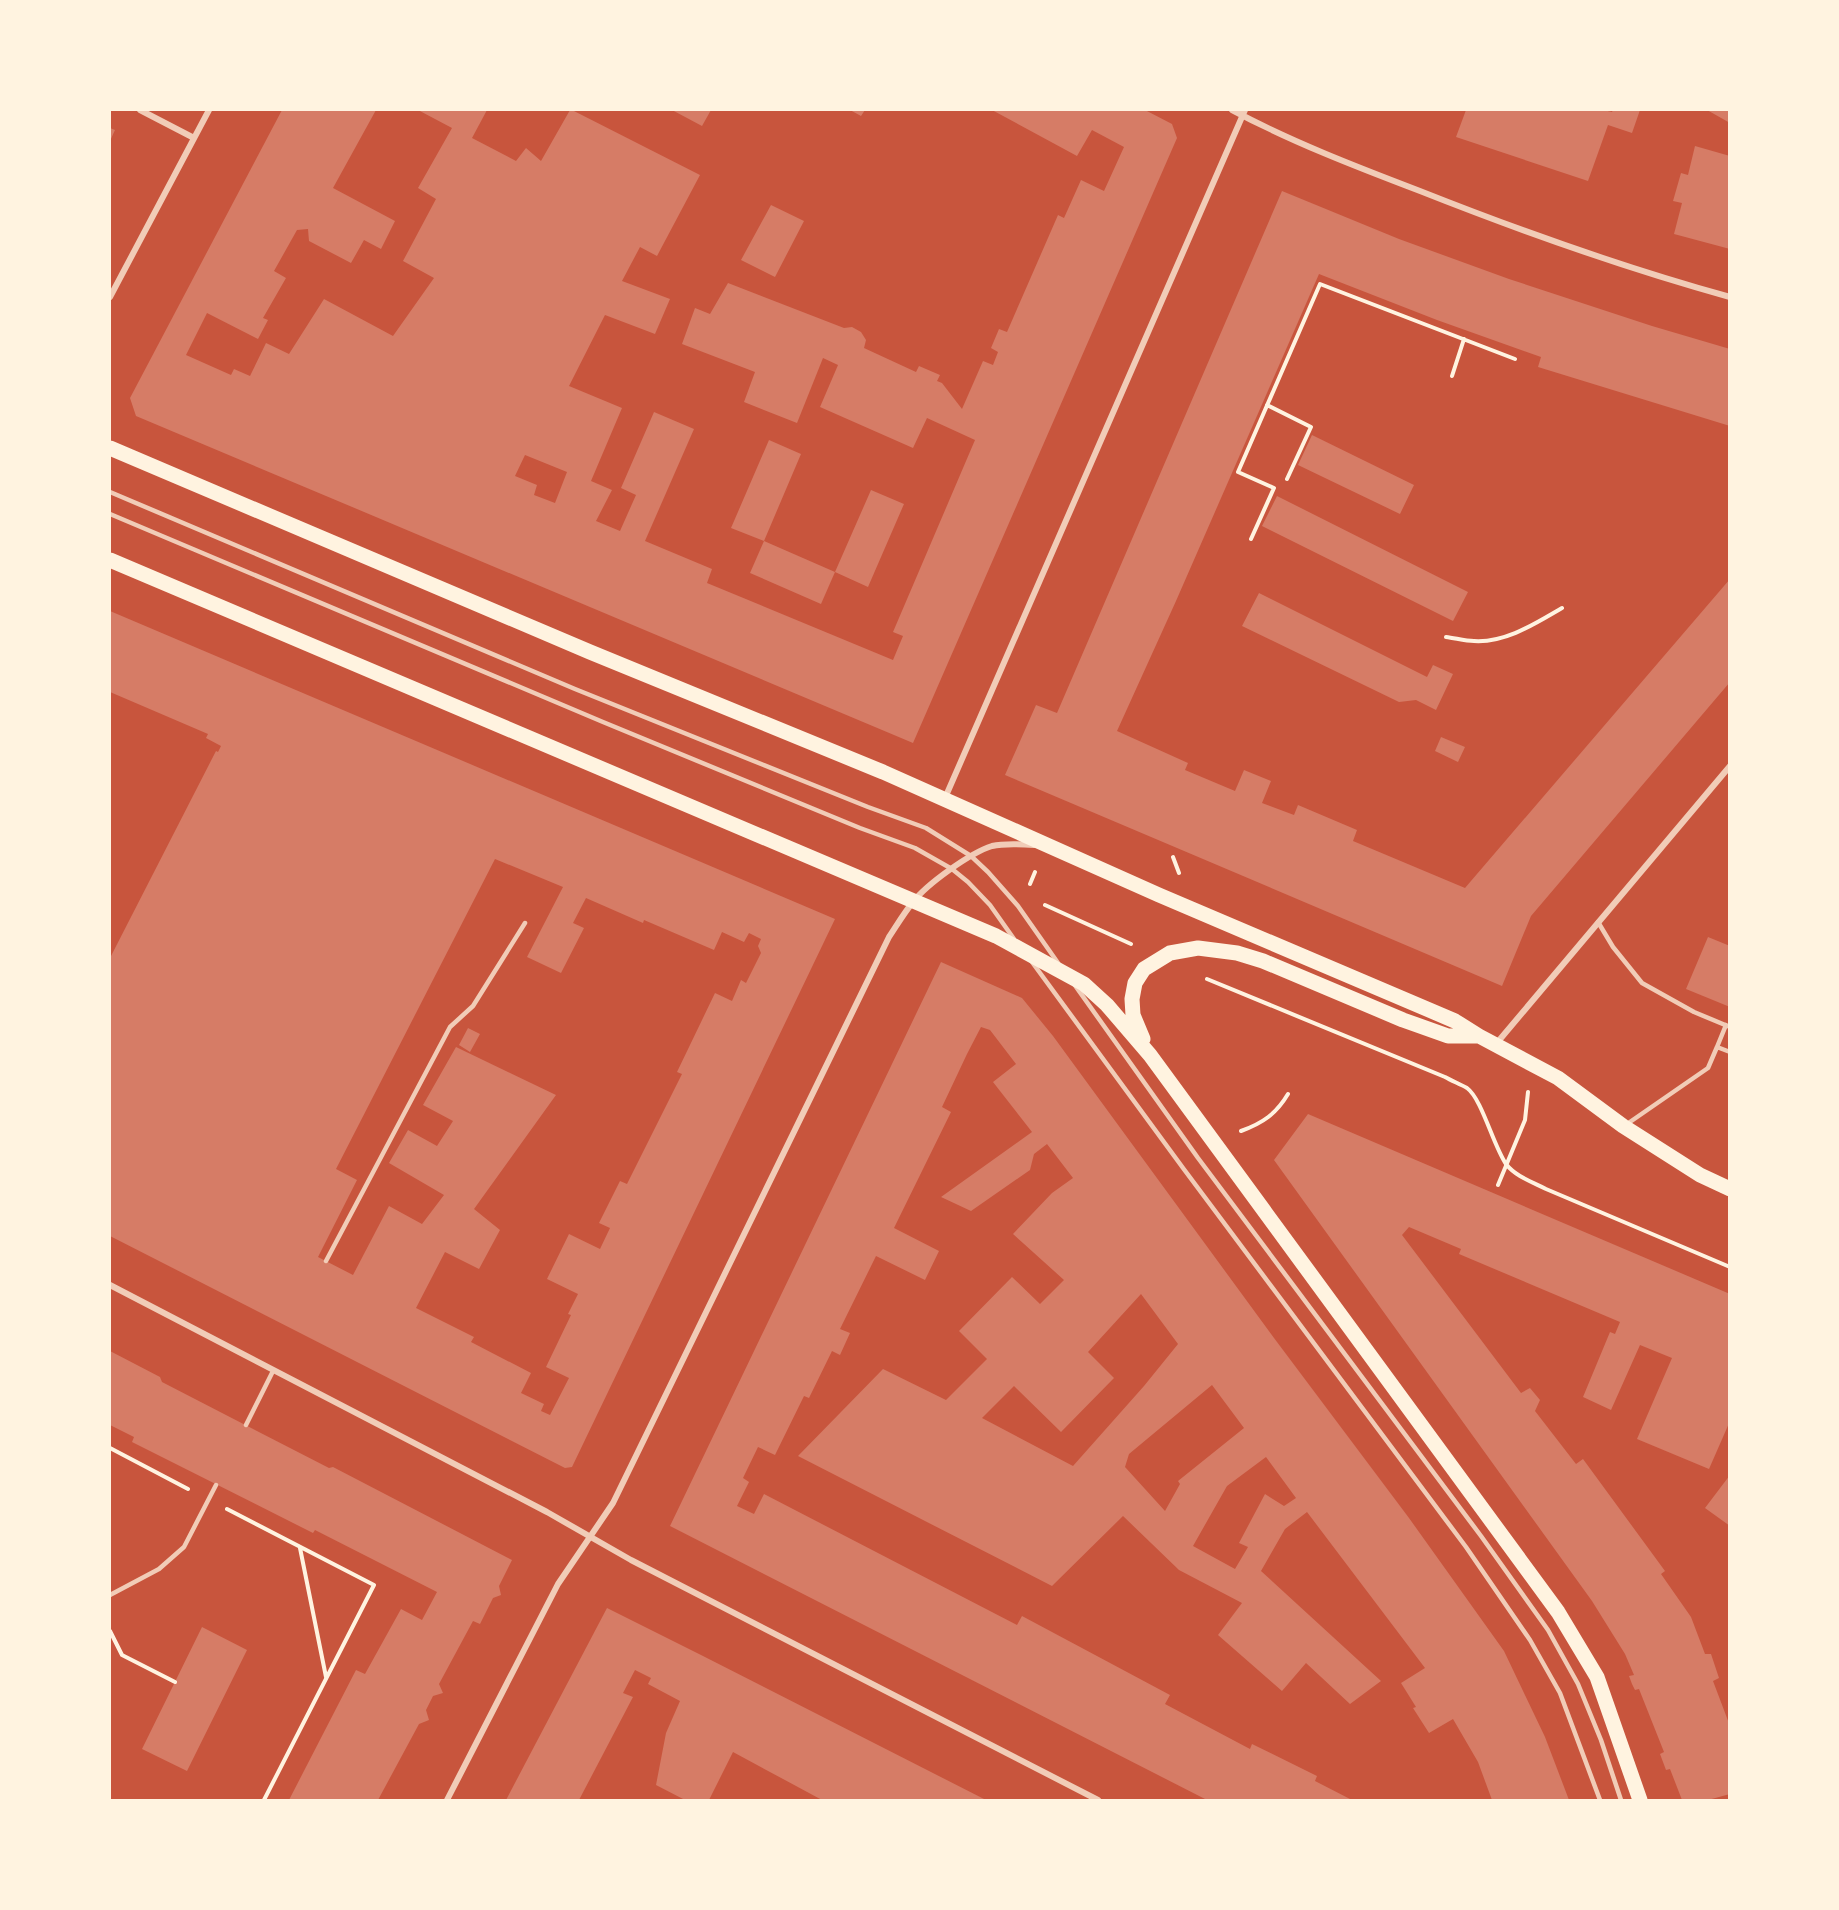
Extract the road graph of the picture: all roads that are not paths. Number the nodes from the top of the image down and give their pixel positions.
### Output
1 (140, 110) edge
2 (209, 110) edge
3 (1232, 110) edge
4 (1244, 112) edge
5 (194, 138) junction
6 (110, 297) edge
7 (1730, 297) edge
8 (110, 448) edge
9 (110, 492) edge
10 (110, 514) edge
11 (110, 560) edge
12 (1730, 766) edge
13 (944, 798) junction
14 (1046, 845) junction
15 (971, 856) junction
16 (952, 869) junction
17 (914, 901) junction
18 (1598, 922) junction
19 (525, 923) dead end
20 (1021, 948) junction
21 (1065, 973) junction
22 (1728, 1026) edge
23 (1479, 1036) junction
24 (1495, 1044) junction
25 (1717, 1047) junction
26 (1730, 1052) edge
27 (1150, 1055) junction
28 (1623, 1126) junction
29 (1730, 1189) edge
30 (326, 1261) dead end
31 (110, 1285) edge
32 (273, 1371) junction
33 (246, 1425) dead end
34 (216, 1485) dead end
35 (592, 1537) junction
36 (110, 1595) edge
37 (447, 1800) edge
38 (1098, 1800) edge
39 (1600, 1800) edge
40 (1621, 1800) edge
41 (1640, 1800) edge

1 - 5 street
2 - 5 street
3 - 4 street
4 - 7 street
4 - 13 street
5 - 6 street
8 - 13 main road
9 - 15 lane
10 - 16 lane
11 - 17 main road
12 - 18 street
13 - 14 main road
14 - 15 street
14 - 23 main road
15 - 16 street
15 - 21 lane
16 - 17 street
16 - 20 lane
17 - 20 main road
17 - 35 street
18 - 22 lane
18 - 24 street
19 - 30 lane
20 - 21 main road
20 - 39 lane
21 - 27 main road
21 - 40 lane
22 - 25 lane
23 - 24 main road
23 - 27 main road
24 - 28 main road
25 - 26 lane
25 - 28 lane
27 - 41 main road
28 - 29 main road
31 - 32 street
32 - 33 lane
32 - 35 street
34 - 36 lane
35 - 37 street
35 - 38 street

